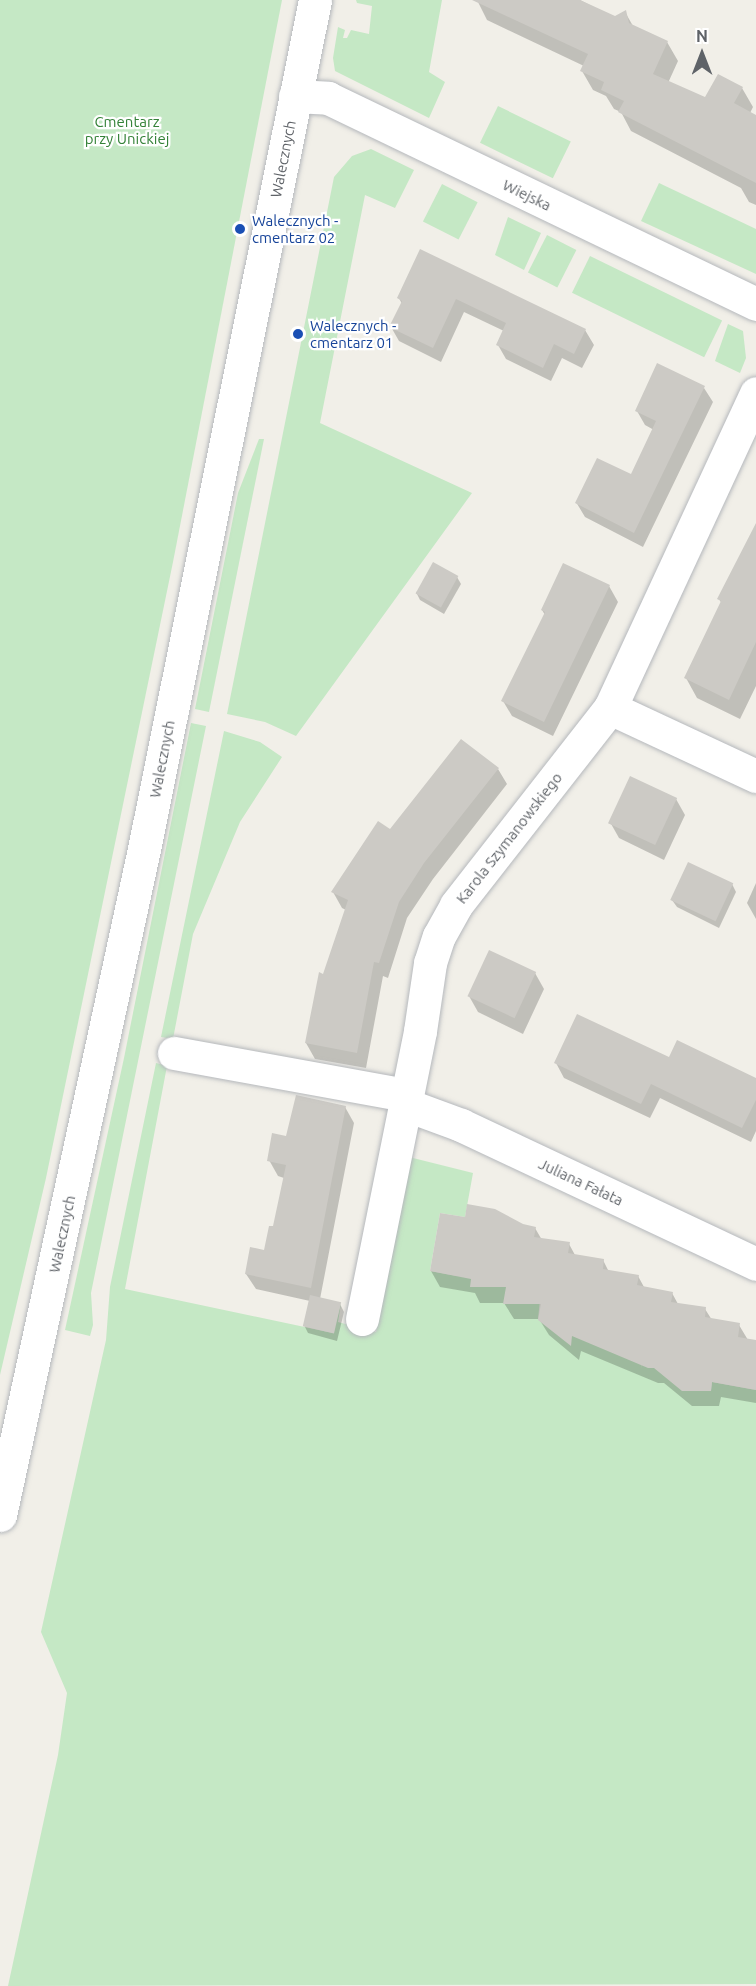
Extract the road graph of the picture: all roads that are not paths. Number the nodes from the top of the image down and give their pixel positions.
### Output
1 (315, 0) edge
2 (295, 96) junction
3 (756, 304) edge
4 (756, 393) edge
5 (610, 708) junction
6 (756, 776) edge
7 (174, 1053) dead end
8 (397, 1098) junction
9 (756, 1264) edge
10 (362, 1319) dead end
11 (0, 1515) edge

1 - 2 street, Walecznych
2 - 3 street, Wiejska
2 - 11 street, Walecznych
4 - 5 street, Karola Szymanowskiego
5 - 6 street
5 - 8 street, Karola Szymanowskiego
7 - 8 street, Juliana Fałata
8 - 9 street, Juliana Fałata
8 - 10 street, Karola Szymanowskiego

